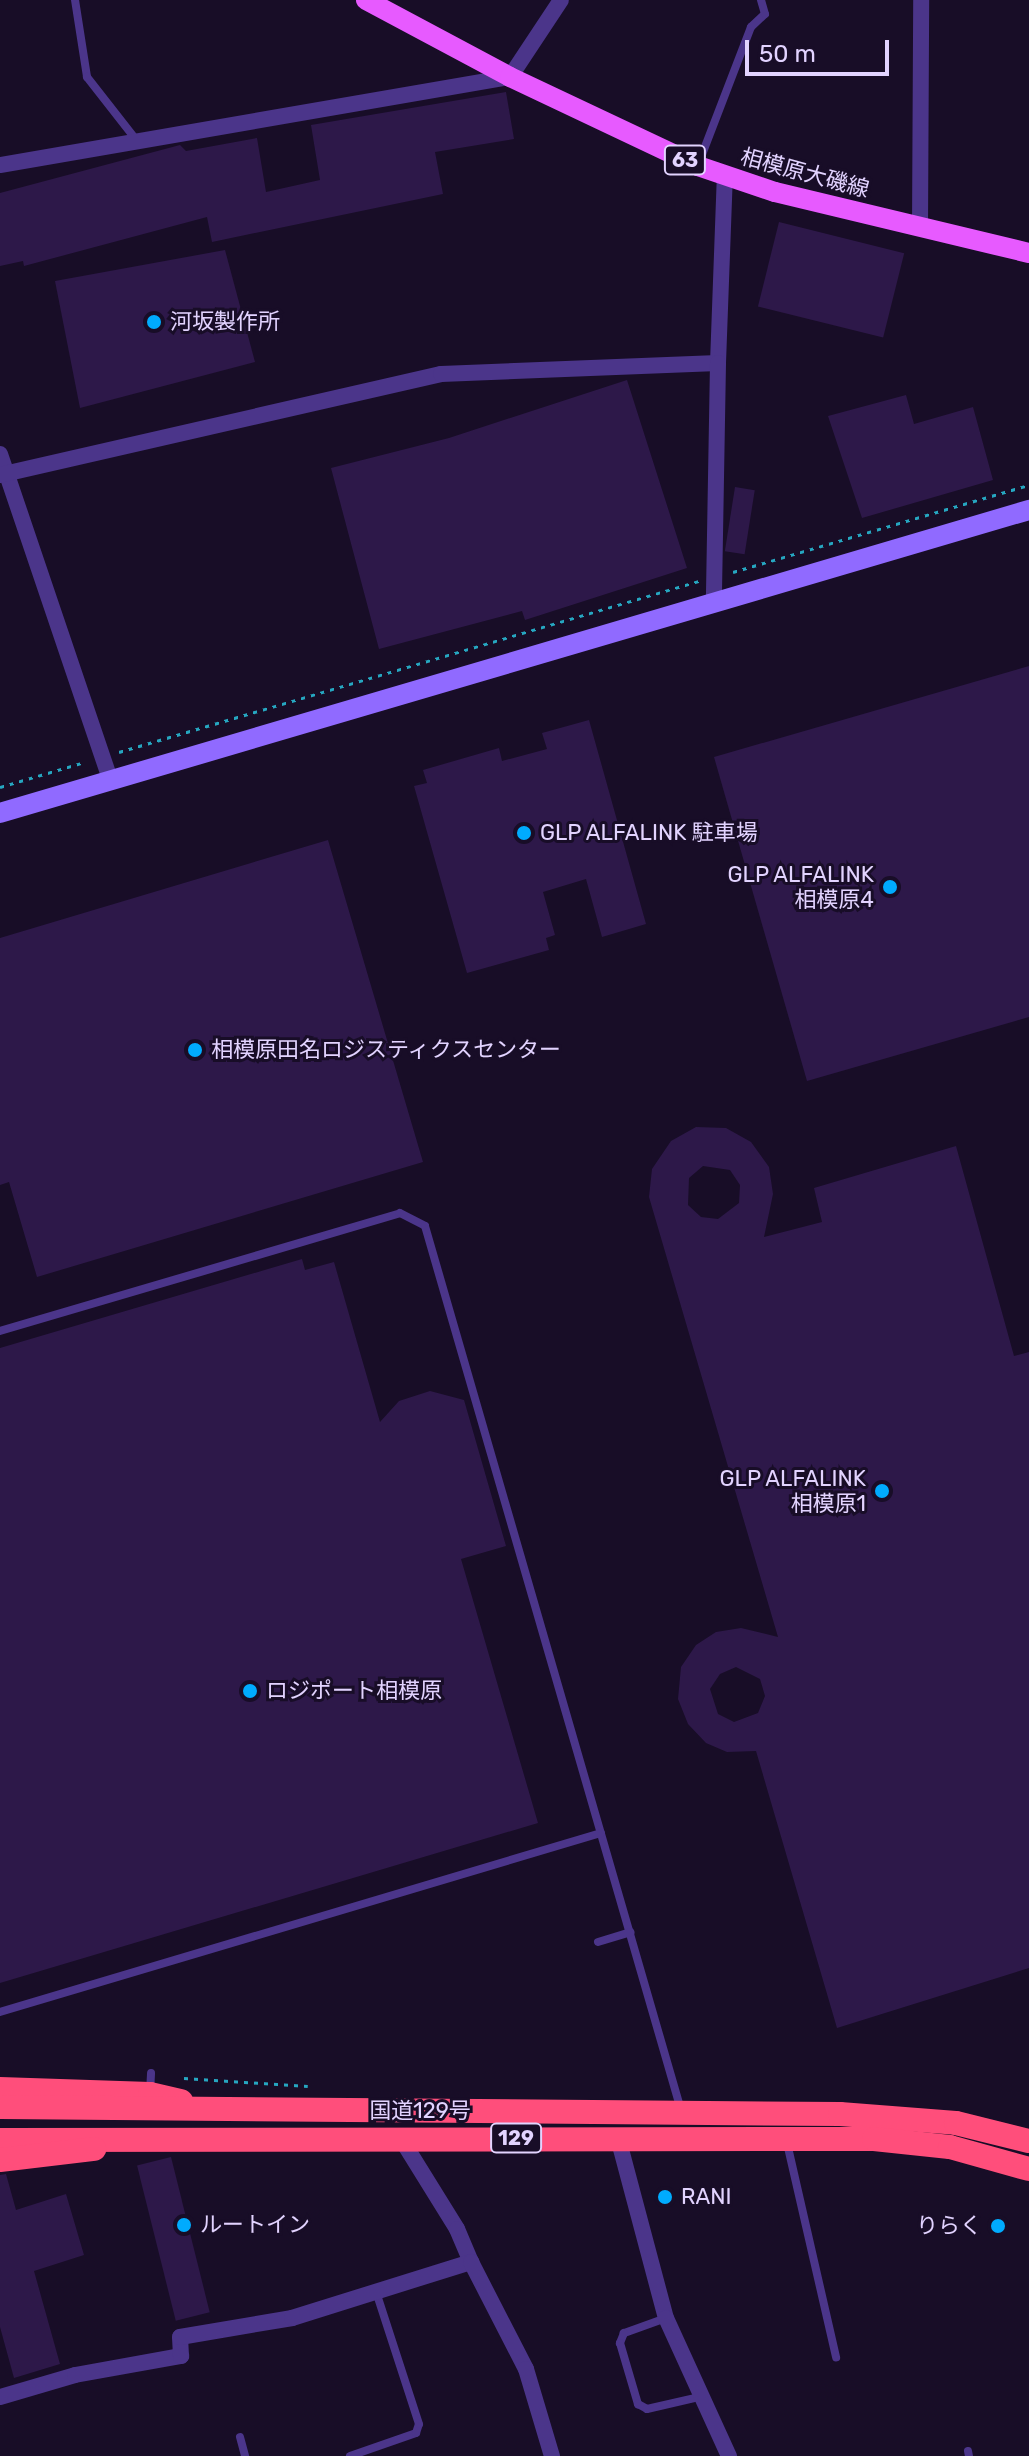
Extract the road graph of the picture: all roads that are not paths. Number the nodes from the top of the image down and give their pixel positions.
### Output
1 (75, 0) edge
2 (366, 0) edge
3 (561, 0) edge
4 (761, 0) edge
5 (921, 0) edge
6 (510, 77) junction
7 (137, 141) junction
8 (0, 165) edge
9 (698, 166) junction
10 (725, 176) junction
11 (920, 228) junction
12 (1029, 253) edge
13 (718, 363) junction
14 (0, 454) edge
15 (3, 475) edge
16 (1029, 510) edge
17 (714, 603) junction
18 (111, 781) junction
19 (0, 813) edge
20 (0, 1331) edge
21 (601, 1833) junction
22 (630, 1932) junction
23 (598, 1942) dead end
24 (0, 2012) edge
25 (0, 2089) edge
26 (0, 2107) edge
27 (226, 2112) junction
28 (683, 2114) junction
29 (400, 2137) junction
30 (151, 2138) junction
31 (618, 2138) junction
32 (786, 2138) junction
33 (0, 2140) edge
34 (1029, 2141) edge
35 (0, 2160) edge
36 (1029, 2169) edge
37 (471, 2262) junction
38 (376, 2292) junction
39 (666, 2318) junction
40 (836, 2357) dead end
41 (0, 2397) edge
42 (699, 2397) junction
43 (240, 2437) dead end
44 (245, 2456) edge
45 (350, 2456) edge
46 (552, 2456) edge
47 (729, 2456) edge

1 - 7 lane
2 - 6 main road, 相模原大磯線 / 63
3 - 6 street
4 - 9 lane
5 - 11 street
6 - 7 street
6 - 9 main road, 相模原大磯線 / 63
7 - 8 street
9 - 10 main road, 相模原大磯線 / 63
10 - 11 main road, 相模原大磯線 / 63
10 - 13 street
11 - 12 main road, 相模原大磯線 / 63
13 - 15 street
13 - 17 street
14 - 15 street
15 - 18 street
16 - 17 street
17 - 18 street
18 - 19 street
20 - 21 lane
21 - 22 lane
21 - 24 lane
22 - 23 lane
22 - 28 lane
25 - 27 highway
26 - 27 highway, 国道129号 / 129
27 - 28 highway, 国道129号 / 129
28 - 34 highway, 国道129号 / 129
29 - 30 highway, 国道129号 / 129
29 - 31 highway, 国道129号 / 129
29 - 37 street
30 - 33 highway, 国道129号 / 129
30 - 35 highway
31 - 32 highway, 国道129号 / 129
31 - 39 street
32 - 36 highway, 国道129号 / 129
32 - 40 lane
37 - 38 street
37 - 46 street
38 - 41 street
38 - 45 lane
39 - 42 street
39 - 42 lane
42 - 47 street
43 - 44 lane

